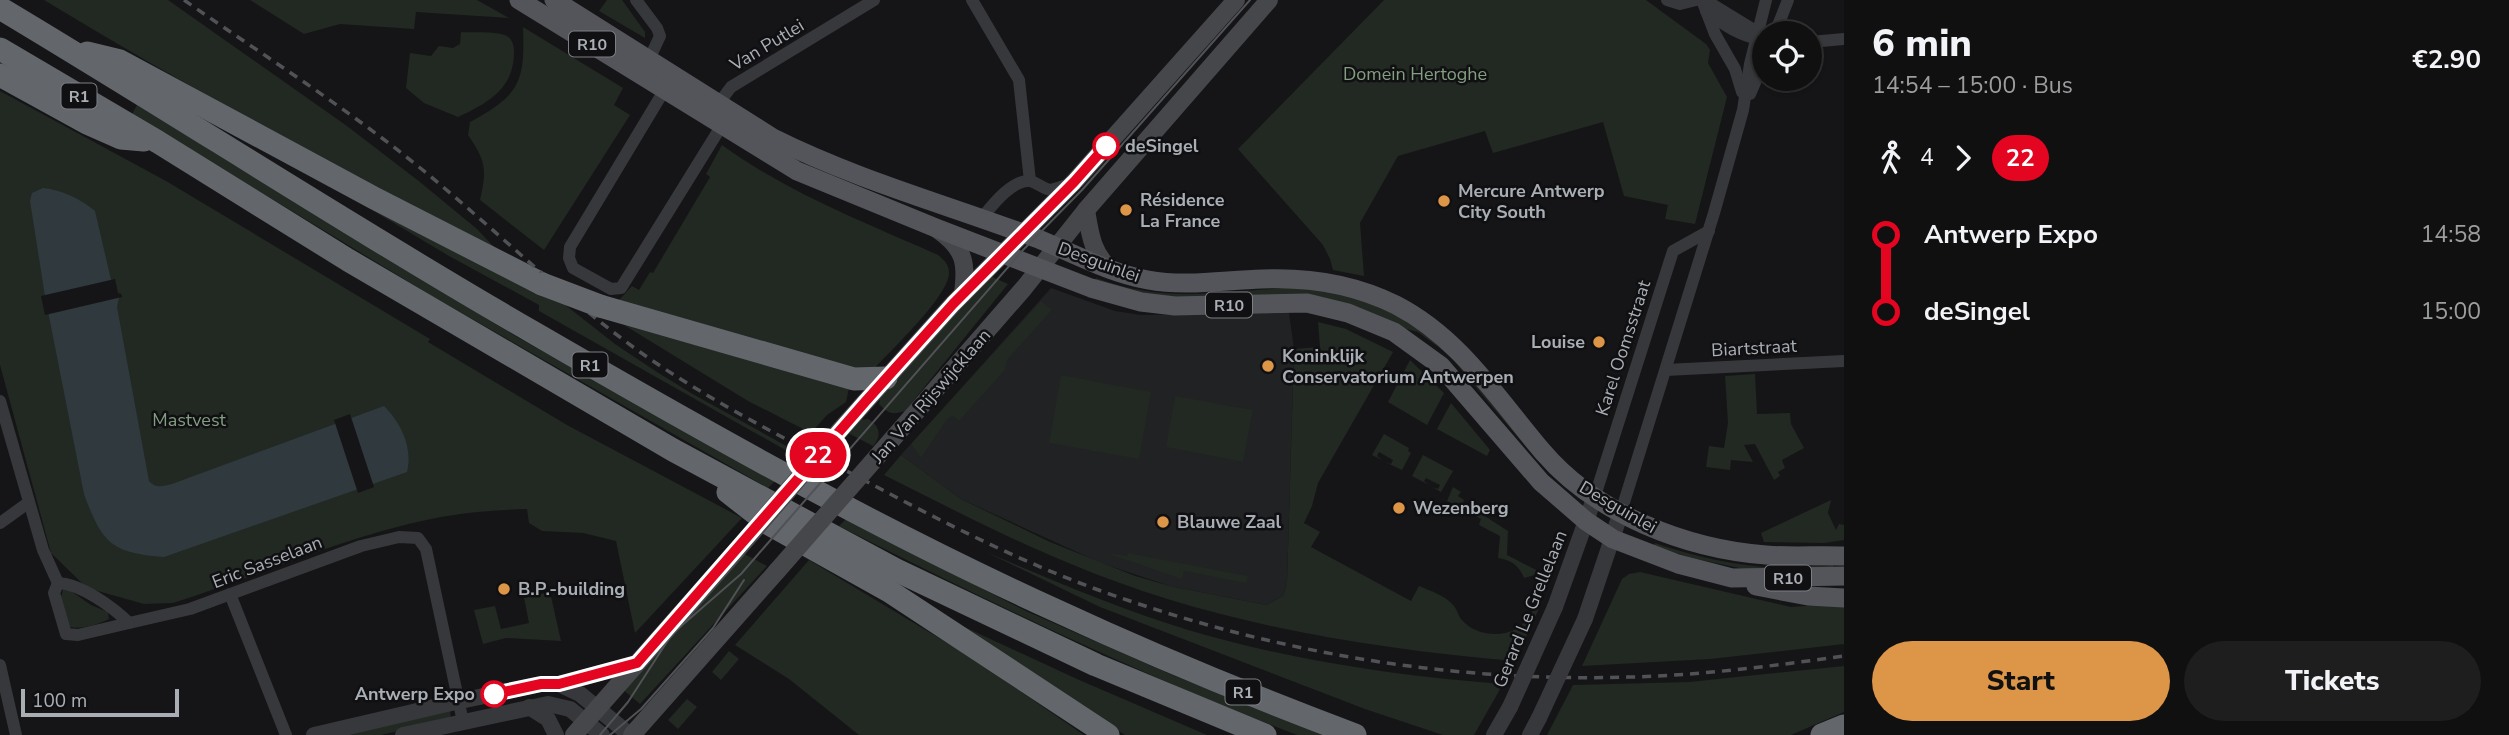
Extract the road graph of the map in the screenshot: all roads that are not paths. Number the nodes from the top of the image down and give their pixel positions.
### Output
1 (519, 0) edge
2 (554, 0) edge
3 (636, 0) edge
4 (874, 0) edge
5 (972, 0) edge
6 (1236, 0) edge
7 (1269, 0) edge
8 (1667, 0) edge
9 (1696, 0) edge
10 (1766, 0) edge
11 (1788, 0) edge
12 (1704, 4) edge
13 (0, 8) edge
14 (1763, 21) edge
15 (1780, 21) edge
16 (1752, 32) edge
17 (1844, 39) edge
18 (1822, 41) edge
19 (0, 49) edge
20 (68, 49) junction
21 (645, 66) junction
22 (1752, 71) edge
23 (0, 75) edge
24 (670, 81) junction
25 (1752, 89) edge
26 (719, 103) junction
27 (1743, 110) junction
28 (722, 125) junction
29 (158, 142) junction
30 (1030, 181) junction
31 (1074, 182) junction
32 (1086, 210) junction
33 (981, 219) junction
34 (936, 228) junction
35 (1709, 230) junction
36 (1022, 234) junction
37 (1056, 247) junction
38 (1003, 254) junction
39 (1040, 268) junction
40 (1111, 270) junction
41 (963, 294) junction
42 (1844, 361) edge
43 (1666, 370) junction
44 (886, 378) junction
45 (0, 401) edge
46 (673, 450) junction
47 (1595, 496) junction
48 (28, 503) junction
49 (1621, 512) junction
50 (1586, 522) junction
51 (0, 523) edge
52 (1612, 539) junction
53 (1844, 548) edge
54 (1821, 555) junction
55 (1844, 556) edge
56 (1844, 576) edge
57 (1732, 578) junction
58 (58, 583) junction
59 (230, 594) junction
60 (1844, 598) edge
61 (130, 623) junction
62 (637, 663) junction
63 (0, 665) edge
64 (1096, 665) junction
65 (559, 684) junction
66 (460, 701) junction
67 (529, 707) junction
68 (592, 714) junction
69 (463, 722) junction
70 (1844, 726) edge
71 (16, 735) edge
72 (286, 735) edge
73 (314, 735) edge
74 (403, 735) edge
75 (556, 735) edge
76 (574, 735) edge
77 (602, 735) edge
78 (631, 735) edge
79 (1108, 735) edge
80 (1234, 735) edge
81 (1265, 735) edge
82 (1355, 735) edge
83 (1494, 735) edge
84 (1530, 735) edge
85 (1822, 735) edge

1 - 21 main road, R10
2 - 21 main road, R10
3 - 21 street
4 - 26 street, Van Putlei
5 - 30 street
6 - 31 main road
7 - 32 main road, Jan Van Rijswijcklaan
8 - 9 street
10 - 14 street
11 - 15 street
12 - 16 street
12 - 27 street
13 - 20 highway, R1
17 - 18 street
19 - 29 highway, R1
20 - 44 highway, bridge
20 - 82 highway, R1
21 - 24 main road, Desguinlei / R10
22 - 27 street
23 - 29 highway
24 - 26 main road, Desguinlei / R10
24 - 28 main road, Desguinlei / R10
24 - 28 street
25 - 27 street
26 - 33 main road, Desguinlei / R10
27 - 35 street
28 - 34 main road, Desguinlei / R10
29 - 46 highway, R1
30 - 31 street
30 - 33 street
31 - 36 main road
32 - 37 main road, Jan Van Rijswijcklaan
32 - 40 main road
33 - 36 main road, Desguinlei / R10
34 - 38 main road, Desguinlei / R10
34 - 41 main road, Desguinlei
35 - 43 street
35 - 47 street, Karel Oomsstraat
36 - 37 main road, Desguinlei / R10
36 - 38 main road
37 - 39 main road, Jan Van Rijswijcklaan
37 - 40 main road, Desguinlei / R10
38 - 39 main road, Desguinlei / R10
38 - 41 main road
39 - 50 main road, Desguinlei / R10
39 - 78 main road, Jan Van Rijswijcklaan, bridge
40 - 47 main road, Desguinlei / R10
41 - 44 main road
42 - 43 street, Biartstraat
43 - 49 street
44 - 62 main road, bridge
45 - 48 street, Eric Sasselaan
46 - 64 highway, R1
46 - 79 highway
47 - 49 main road, Desguinlei / R10
47 - 50 street, Gerard Le Grellelaan
48 - 51 street
48 - 58 street, Eric Sasselaan
49 - 52 street
49 - 54 main road, Desguinlei / R10
50 - 52 main road, Desguinlei / R10
50 - 83 street, Gerard Le Grellelaan, bridge
52 - 57 main road, Desguinlei / R10
52 - 84 street, bridge
53 - 54 main road
54 - 55 main road, Desguinlei / R10
56 - 57 main road, Desguinlei / R10
57 - 60 main road
58 - 61 street
58 - 61 street, Eric Sasselaan
59 - 61 street, Eric Sasselaan
59 - 66 street, Eric Sasselaan
59 - 72 street
62 - 65 street
62 - 68 main road
63 - 71 street
64 - 80 highway
64 - 81 highway, R1
65 - 66 street
65 - 68 street
66 - 69 street
66 - 73 street
67 - 68 street
67 - 69 street
67 - 75 street
68 - 76 main road
68 - 77 street
68 - 78 street
69 - 74 street
70 - 85 highway

